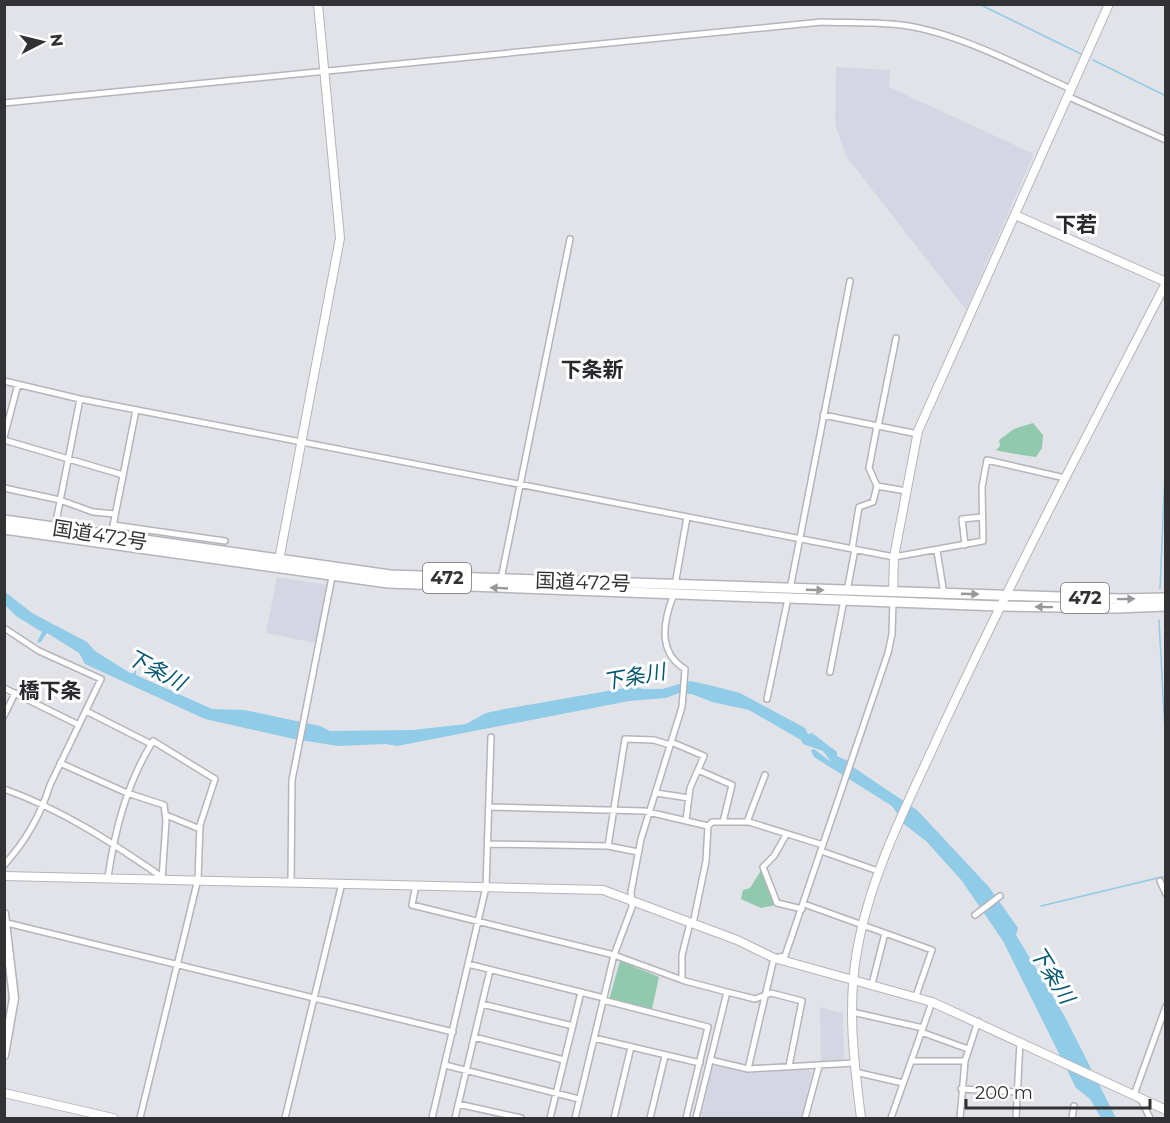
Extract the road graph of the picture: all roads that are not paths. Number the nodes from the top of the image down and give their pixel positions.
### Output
1 (318, 4) edge
2 (1109, 4) edge
3 (325, 71) junction
4 (1070, 93) junction
5 (4, 103) edge
6 (1166, 140) edge
7 (1015, 215) junction
8 (570, 239) dead end
9 (850, 281) dead end
10 (1166, 283) edge
11 (896, 338) dead end
12 (4, 381) edge
13 (18, 384) junction
14 (80, 399) junction
15 (136, 410) junction
16 (823, 415) junction
17 (878, 426) junction
18 (918, 434) junction
19 (4, 439) edge
20 (300, 442) junction
21 (67, 458) junction
22 (123, 475) junction
23 (1065, 478) junction
24 (522, 484) junction
25 (877, 486) junction
26 (4, 488) edge
27 (906, 491) junction
28 (60, 500) junction
29 (115, 514) junction
30 (687, 517) junction
31 (982, 517) junction
32 (4, 520) edge
33 (113, 525) junction
34 (55, 527) junction
35 (4, 529) edge
36 (111, 536) junction
37 (798, 538) junction
38 (225, 541) dead end
39 (965, 544) junction
40 (853, 549) junction
41 (936, 551) junction
42 (894, 557) junction
43 (279, 560) junction
44 (332, 577) junction
45 (501, 579) junction
46 (675, 589) junction
47 (789, 593) junction
48 (944, 594) junction
49 (846, 595) junction
50 (1005, 596) junction
51 (893, 597) junction
52 (1166, 598) edge
53 (999, 606) junction
54 (1166, 606) edge
55 (4, 628) edge
56 (830, 672) dead end
57 (4, 688) edge
58 (15, 693) junction
59 (767, 699) dead end
60 (86, 711) junction
61 (4, 716) edge
62 (79, 725) junction
63 (491, 737) dead end
64 (671, 743) junction
65 (151, 744) junction
66 (60, 762) junction
67 (698, 770) junction
68 (765, 775) dead end
69 (4, 789) edge
70 (127, 793) junction
71 (656, 793) junction
72 (689, 798) junction
73 (45, 803) junction
74 (489, 807) junction
75 (613, 809) junction
76 (648, 813) junction
77 (166, 814) junction
78 (686, 820) junction
79 (723, 822) junction
80 (747, 822) junction
81 (708, 826) junction
82 (200, 828) junction
83 (786, 835) junction
84 (113, 842) junction
85 (489, 844) junction
86 (608, 846) junction
87 (822, 848) junction
88 (638, 852) junction
89 (4, 865) edge
90 (878, 871) junction
91 (4, 876) edge
92 (108, 877) junction
93 (162, 878) junction
94 (198, 879) junction
95 (291, 881) junction
96 (1160, 881) dead end
97 (342, 883) junction
98 (416, 885) junction
99 (486, 886) junction
100 (1166, 894) edge
101 (1000, 896) dead end
102 (632, 900) junction
103 (803, 907) junction
104 (976, 914) dead end
105 (6, 919) edge
106 (478, 922) junction
107 (692, 923) junction
108 (862, 925) junction
109 (885, 933) junction
110 (614, 955) junction
111 (774, 958) junction
112 (468, 964) junction
113 (178, 965) junction
114 (490, 970) junction
115 (4, 973) edge
116 (13, 979) junction
117 (682, 980) junction
118 (854, 981) junction
119 (872, 984) junction
120 (581, 992) junction
121 (727, 992) junction
122 (916, 996) junction
123 (764, 997) junction
124 (314, 998) junction
125 (604, 999) junction
126 (932, 1002) junction
127 (482, 1004) junction
128 (1166, 1006) edge
129 (852, 1012) junction
130 (978, 1021) junction
131 (573, 1026) junction
132 (922, 1030) junction
133 (453, 1032) junction
134 (474, 1037) junction
135 (594, 1038) junction
136 (1020, 1042) junction
137 (6, 1044) edge
138 (631, 1047) junction
139 (968, 1049) junction
140 (4, 1055) edge
141 (665, 1056) junction
142 (564, 1060) junction
143 (710, 1060) junction
144 (911, 1061) junction
145 (964, 1061) junction
146 (699, 1064) junction
147 (445, 1065) junction
148 (789, 1066) junction
149 (819, 1066) junction
150 (854, 1068) junction
151 (748, 1069) junction
152 (466, 1071) junction
153 (903, 1083) junction
154 (962, 1089) junction
155 (1017, 1092) junction
156 (4, 1093) edge
157 (556, 1093) junction
158 (1137, 1096) junction
159 (579, 1099) junction
160 (458, 1104) junction
161 (1074, 1106) dead end
162 (1166, 1110) edge
163 (112, 1119) edge
164 (140, 1119) edge
165 (285, 1119) edge
166 (432, 1119) edge
167 (455, 1119) edge
168 (521, 1119) edge
169 (550, 1119) edge
170 (575, 1119) edge
171 (614, 1119) edge
172 (650, 1119) edge
173 (686, 1119) edge
174 (696, 1119) edge
175 (805, 1119) edge
176 (861, 1119) edge
177 (891, 1119) edge
178 (960, 1119) edge
179 (1016, 1119) edge
180 (1072, 1119) edge
181 (1150, 1119) edge

1 - 3 street
2 - 4 street
3 - 4 street
3 - 5 street
3 - 20 street
4 - 6 street
4 - 7 street
7 - 10 street
7 - 18 street
8 - 24 street
9 - 16 street
10 - 23 street
11 - 17 street
12 - 13 street
13 - 14 street
13 - 19 street
14 - 15 street
14 - 21 street
15 - 20 street
15 - 22 street
16 - 17 street
16 - 37 street
17 - 18 street
17 - 25 street
18 - 27 street
19 - 21 street
20 - 24 street
20 - 43 street
21 - 22 street
21 - 28 street
22 - 29 street
23 - 31 street
23 - 50 street
24 - 30 street
24 - 45 street
25 - 27 street
25 - 40 street
26 - 28 street
27 - 42 street
28 - 29 street
28 - 34 street
29 - 33 street
30 - 37 street
30 - 46 street
31 - 39 street
31 - 39 street
32 - 34 highway, 国道472号 / 472
33 - 36 street
33 - 38 street
34 - 36 highway, 国道472号 / 472
35 - 44 highway, 国道472号 / 472
36 - 43 highway, 国道472号 / 472
37 - 40 street
37 - 47 street
39 - 41 street
40 - 42 street
40 - 49 street
41 - 42 street
41 - 48 street
42 - 51 street
43 - 45 highway, 国道472号 / 472
46 -> 44 highway, 国道472号 / 472
44 - 95 street
45 - 46 highway, 国道472号 / 472
46 - 47 highway, 国道472号 / 472
46 - 64 street
47 - 49 highway, 国道472号 / 472
47 - 59 street
48 -> 50 highway, 国道472号 / 472
48 - 51 highway, 国道472号 / 472
49 - 51 highway, 国道472号 / 472
49 - 56 street
50 -> 52 highway, 国道472号 / 472
50 - 53 street
51 - 53 highway, 国道472号 / 472
51 - 87 street
54 -> 53 highway, 国道472号 / 472
53 - 90 street
55 - 60 street
57 - 58 street
58 - 61 street
58 - 62 street
60 - 62 street
60 - 65 street
62 - 66 street
63 - 74 street
64 - 67 street
64 - 71 street
64 - 75 street
65 - 70 street
65 - 82 street
66 - 70 street
66 - 73 street
67 - 72 street
67 - 79 street
68 - 80 street
69 - 73 street
70 - 77 street
70 - 84 street
71 - 72 street
71 - 76 street
72 - 78 street
73 - 84 street
73 - 89 street
74 - 75 street
74 - 85 street
75 - 76 street
75 - 86 street
76 - 78 street
76 - 88 street
77 - 82 street
77 - 93 street
78 - 81 street
79 - 80 street
79 - 81 street
80 - 83 street
81 - 107 street
82 - 94 street
83 - 87 street
83 - 103 street
84 - 92 street
84 - 93 street
85 - 86 street
85 - 99 street
86 - 88 street
87 - 90 street
87 - 103 street
88 - 102 street
90 - 108 street
91 - 92 street
92 - 93 street
93 - 94 street
94 - 95 street
94 - 113 street
95 - 97 street
96 - 100 street
97 - 98 street
97 - 124 street
98 - 99 street
98 - 106 street
99 - 102 street
99 - 106 street
101 - 104 street
102 - 107 street
102 - 110 street
103 - 108 street
103 - 111 street
105 - 113 street
105 - 116 main road
106 - 110 street
106 - 112 street
107 - 111 street
107 - 117 street
108 - 109 street
108 - 118 street
109 - 119 street
109 - 122 street
110 - 117 street
110 - 125 street
111 - 118 street
111 - 123 street
112 - 114 street
112 - 133 street
113 - 124 street
113 - 164 street
114 - 120 street
114 - 127 street
115 - 116 street
116 - 137 main road
117 - 121 street
118 - 119 street
118 - 129 street
119 - 122 street
120 - 125 street
120 - 131 street
121 - 123 street
121 - 143 street
122 - 126 street
123 - 148 street
123 - 151 street
124 - 133 street
124 - 165 street
125 - 135 street
125 - 146 street
126 - 130 street
126 - 132 street
127 - 131 street
127 - 134 street
128 - 158 street
129 - 132 street
129 - 150 street
130 - 136 street
130 - 139 street
131 - 142 street
132 - 139 street
132 - 144 street
133 - 147 street
134 - 142 street
134 - 152 street
135 - 138 street
135 - 159 street
136 - 155 street
136 - 158 street
137 - 140 main road
138 - 141 street
138 - 171 street
139 - 145 street
141 - 146 street
141 - 172 street
142 - 157 street
143 - 151 street
143 - 174 street
144 - 145 street
144 - 153 street
145 - 154 street
146 - 173 street
147 - 152 street
147 - 166 street
148 - 149 street
148 - 151 street
149 - 150 street
149 - 175 street
150 - 153 street
150 - 176 street
152 - 157 street
152 - 160 street
153 - 177 street
154 - 155 street
154 - 178 street
155 - 179 street
156 - 163 street
157 - 159 street
157 - 169 street
158 - 162 street
158 - 181 street
159 - 170 street
160 - 167 street
160 - 168 street
161 - 180 street

